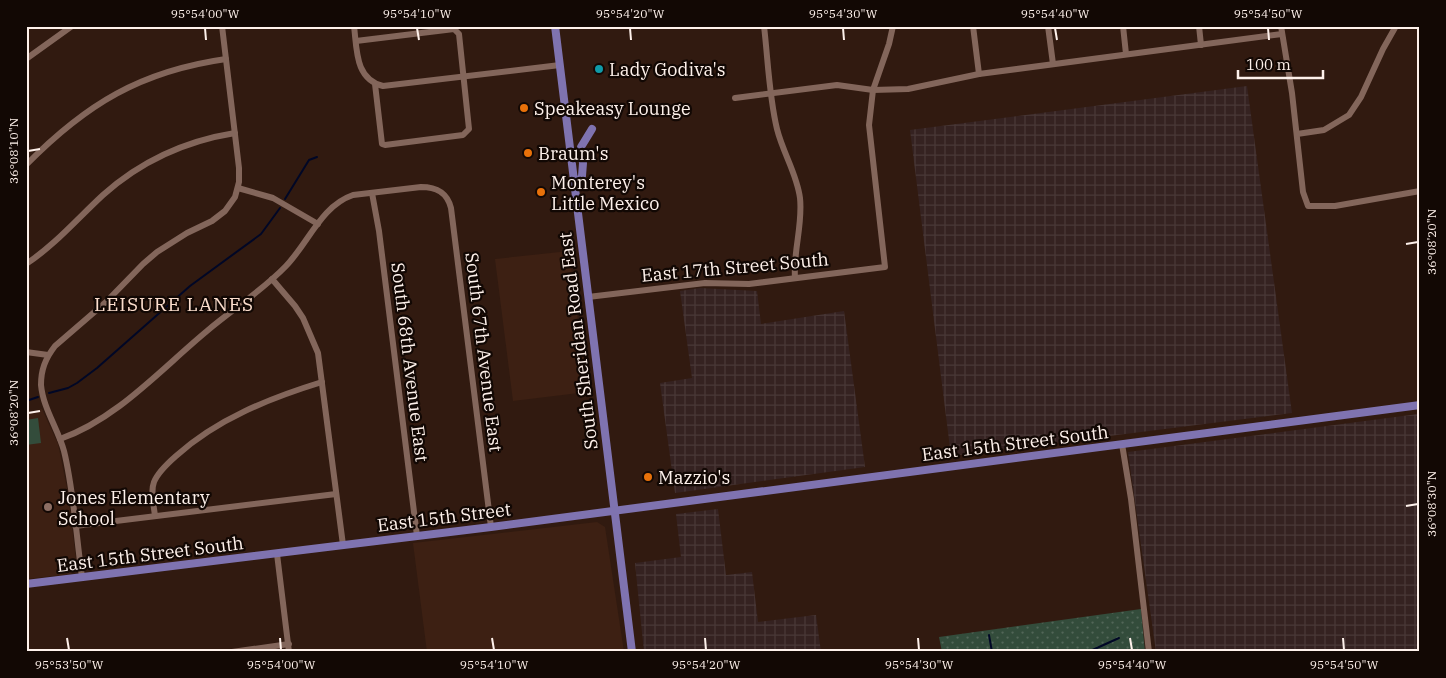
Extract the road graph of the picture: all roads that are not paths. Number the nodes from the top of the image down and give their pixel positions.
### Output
1 (72, 26) edge
2 (222, 26) edge
3 (354, 26) edge
4 (555, 26) edge
5 (764, 26) edge
6 (893, 26) edge
7 (973, 26) edge
8 (1048, 26) edge
9 (1123, 26) edge
10 (1199, 26) edge
11 (1281, 26) edge
12 (1396, 26) edge
13 (1282, 34) junction
14 (356, 41) junction
15 (1201, 45) junction
16 (1126, 54) junction
17 (26, 59) edge
18 (226, 59) junction
19 (1053, 64) junction
20 (560, 65) junction
21 (979, 74) junction
22 (464, 76) junction
23 (375, 84) junction
24 (872, 90) junction
25 (772, 93) junction
26 (735, 98) dead end
27 (592, 129) dead end
28 (236, 133) junction
29 (1297, 134) junction
30 (26, 165) edge
31 (238, 188) junction
32 (575, 189) junction
33 (1420, 191) edge
34 (372, 193) junction
35 (318, 224) junction
36 (26, 264) edge
37 (795, 278) junction
38 (272, 279) junction
39 (588, 298) junction
40 (26, 352) edge
41 (48, 355) junction
42 (322, 382) junction
43 (1420, 405) edge
44 (60, 439) junction
45 (1122, 444) junction
46 (336, 494) junction
47 (614, 510) junction
48 (155, 516) junction
49 (75, 526) junction
50 (491, 527) junction
51 (417, 536) junction
52 (343, 545) junction
53 (277, 554) junction
54 (82, 577) junction
55 (26, 584) edge
56 (288, 644) junction
57 (232, 652) edge
58 (290, 652) edge
59 (632, 652) edge
60 (1150, 652) edge

1 - 17 street
2 - 18 street
3 - 14 street
4 - 20 main road, South Sheridan Road East
5 - 25 street
6 - 24 street
7 - 21 street
8 - 19 street
9 - 16 street
10 - 15 street
11 - 13 street
12 - 29 street
13 - 15 street
13 - 29 street
14 - 22 street
14 - 23 street
15 - 16 street
16 - 19 street
18 - 28 street
18 - 30 street
19 - 21 street
20 - 22 street
20 - 32 main road, South Sheridan Road East
21 - 24 street
22 - 23 street
22 - 23 street
24 - 25 street
24 - 37 street, East 17th Street South
25 - 26 street
25 - 37 street
27 - 32 main road
28 - 31 street
28 - 36 street
29 - 33 street
31 - 35 street
31 - 41 street
32 - 39 main road, South Sheridan Road East
34 - 35 street
34 - 50 street, South 67th Avenue East
34 - 51 street, South 68th Avenue East
35 - 38 street
37 - 39 street, East 17th Street South
38 - 42 street
38 - 44 street
39 - 47 main road, South Sheridan Road East
40 - 41 street
41 - 44 street
42 - 46 street
42 - 48 street
43 - 45 main road, East 15th Street South
44 - 49 street
45 - 47 main road, East 15th Street South
45 - 60 street
46 - 48 street
46 - 52 street
47 - 50 main road, East 15th Street
47 - 59 main road, South Sheridan Road East
48 - 49 street
49 - 54 street
50 - 51 main road, East 15th Street
51 - 52 main road, East 15th Street
52 - 53 main road, East 15th Street
53 - 54 main road, East 15th Street South
53 - 56 street
54 - 55 main road, East 15th Street South
56 - 57 street
56 - 58 street

